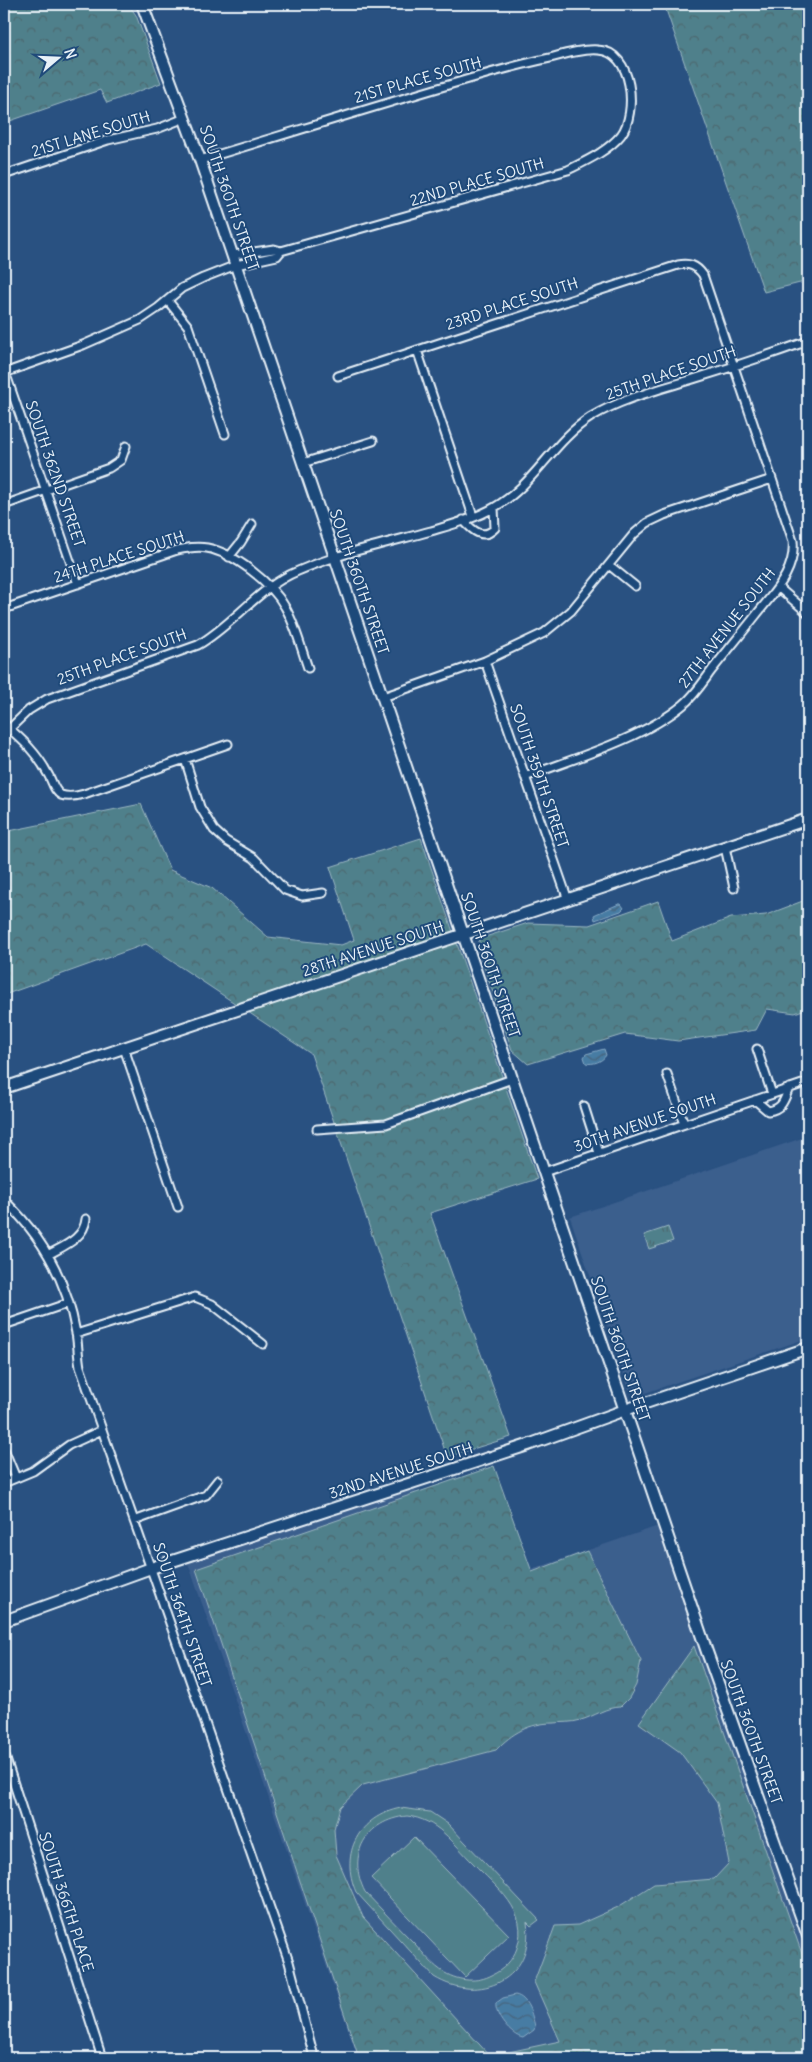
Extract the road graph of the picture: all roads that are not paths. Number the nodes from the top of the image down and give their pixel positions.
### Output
1 (142, 4) edge
2 (629, 84) joint
3 (186, 118) junction
4 (200, 160) junction
5 (4, 176) edge
6 (234, 260) junction
7 (168, 300) junction
8 (808, 341) edge
9 (417, 350) junction
10 (734, 366) junction
11 (4, 373) edge
12 (338, 376) dead end
13 (225, 434) dead end
14 (373, 441) dead end
15 (126, 446) dead end
16 (303, 463) junction
17 (772, 479) junction
18 (47, 490) junction
19 (4, 505) edge
20 (494, 508) junction
21 (473, 516) junction
22 (463, 520) junction
23 (252, 524) dead end
24 (229, 557) junction
25 (336, 558) junction
26 (609, 565) junction
27 (78, 584) junction
28 (635, 586) dead end
29 (269, 587) junction
30 (778, 588) junction
31 (4, 609) edge
32 (808, 613) edge
33 (486, 661) junction
34 (308, 668) dead end
35 (383, 697) junction
36 (7, 726) edge
37 (4, 734) edge
38 (228, 744) dead end
39 (185, 759) junction
40 (525, 777) junction
41 (808, 819) edge
42 (725, 847) junction
43 (734, 888) dead end
44 (323, 894) dead end
45 (568, 900) junction
46 (463, 935) junction
47 (124, 1048) junction
48 (757, 1049) dead end
49 (667, 1074) dead end
50 (512, 1079) junction
51 (808, 1082) edge
52 (4, 1088) edge
53 (789, 1088) junction
54 (772, 1094) junction
55 (755, 1100) junction
56 (584, 1106) dead end
57 (684, 1124) junction
58 (317, 1129) dead end
59 (599, 1153) junction
60 (544, 1172) junction
61 (6, 1203) edge
62 (178, 1207) dead end
63 (4, 1211) edge
64 (86, 1219) dead end
65 (48, 1254) junction
66 (69, 1303) junction
67 (4, 1325) edge
68 (76, 1334) junction
69 (262, 1344) dead end
70 (808, 1348) edge
71 (625, 1410) junction
72 (102, 1430) junction
73 (4, 1449) edge
74 (16, 1478) junction
75 (218, 1480) dead end
76 (4, 1483) edge
77 (134, 1521) junction
78 (151, 1568) junction
79 (4, 1621) edge
80 (4, 1753) edge
81 (808, 1936) edge
82 (313, 2053) dead end
83 (102, 2058) edge

1 - 3 street, SOUTH 360TH STREET
2 - 4 street, 21ST PLACE SOUTH
2 - 6 street, 22ND PLACE SOUTH
3 - 4 street, SOUTH 360TH STREET
3 - 5 street, 21ST LANE SOUTH
4 - 6 street, SOUTH 360TH STREET
6 - 7 street, 22ND PLACE SOUTH
6 - 16 street, SOUTH 360TH STREET
7 - 11 street, 22ND PLACE SOUTH
7 - 13 street
8 - 10 street, 25TH PLACE SOUTH
9 - 10 street, 23RD PLACE SOUTH
9 - 12 street, 23RD PLACE SOUTH
9 - 21 street
10 - 17 street
10 - 20 street, 25TH PLACE SOUTH
11 - 18 street, SOUTH 362ND STREET
14 - 16 street
15 - 18 street
16 - 25 street, SOUTH 360TH STREET
17 - 26 street
17 - 30 street, 27TH AVENUE SOUTH
18 - 19 street
18 - 27 street, SOUTH 362ND STREET
20 - 21 street, 25TH PLACE SOUTH
20 - 22 street
21 - 22 street, 25TH PLACE SOUTH
22 - 25 street, 25TH PLACE SOUTH
23 - 24 street
24 - 27 street, 24TH PLACE SOUTH
24 - 29 street, 24TH PLACE SOUTH
25 - 29 street, 25TH PLACE SOUTH
25 - 35 street, SOUTH 360TH STREET
26 - 28 street
26 - 33 street
27 - 31 street, 24TH PLACE SOUTH
29 - 34 street, 24TH PLACE SOUTH
29 - 36 street, 25TH PLACE SOUTH
30 - 32 street
30 - 40 street, 27TH AVENUE SOUTH
33 - 35 street
33 - 40 street, SOUTH 359TH STREET
35 - 46 street, SOUTH 360TH STREET
36 - 37 street, 25TH PLACE SOUTH
36 - 39 street
38 - 39 street
39 - 44 street
40 - 45 street, SOUTH 359TH STREET
41 - 42 street, 28TH AVENUE SOUTH
42 - 43 street
42 - 45 street, 28TH AVENUE SOUTH
45 - 46 street, 28TH AVENUE SOUTH
46 - 47 street, 28TH AVENUE SOUTH
46 - 50 street, SOUTH 360TH STREET
47 - 52 street, 28TH AVENUE SOUTH
47 - 62 street
48 - 54 street
49 - 57 street
50 - 58 street
50 - 60 street, SOUTH 360TH STREET
51 - 53 street, 30TH AVENUE SOUTH
53 - 54 street, 30TH AVENUE SOUTH
53 - 55 street
54 - 55 street, 30TH AVENUE SOUTH
55 - 57 street, 30TH AVENUE SOUTH
56 - 59 street
57 - 59 street, 30TH AVENUE SOUTH
59 - 60 street, 30TH AVENUE SOUTH
60 - 71 street, SOUTH 360TH STREET
61 - 63 street
61 - 65 street, SOUTH 364TH STREET
64 - 65 street
65 - 66 street, SOUTH 364TH STREET
66 - 67 street
66 - 68 street, SOUTH 364TH STREET
68 - 69 street
68 - 72 street, SOUTH 364TH STREET
70 - 71 street, 32ND AVENUE SOUTH
71 - 78 street, 32ND AVENUE SOUTH
71 - 81 street, SOUTH 360TH STREET
72 - 74 street
72 - 77 street, SOUTH 364TH STREET
73 - 74 street
74 - 76 street
75 - 77 street
77 - 78 street, SOUTH 364TH STREET
78 - 79 street, 32ND AVENUE SOUTH
78 - 82 street, SOUTH 364TH STREET
80 - 83 street, SOUTH 366TH PLACE

